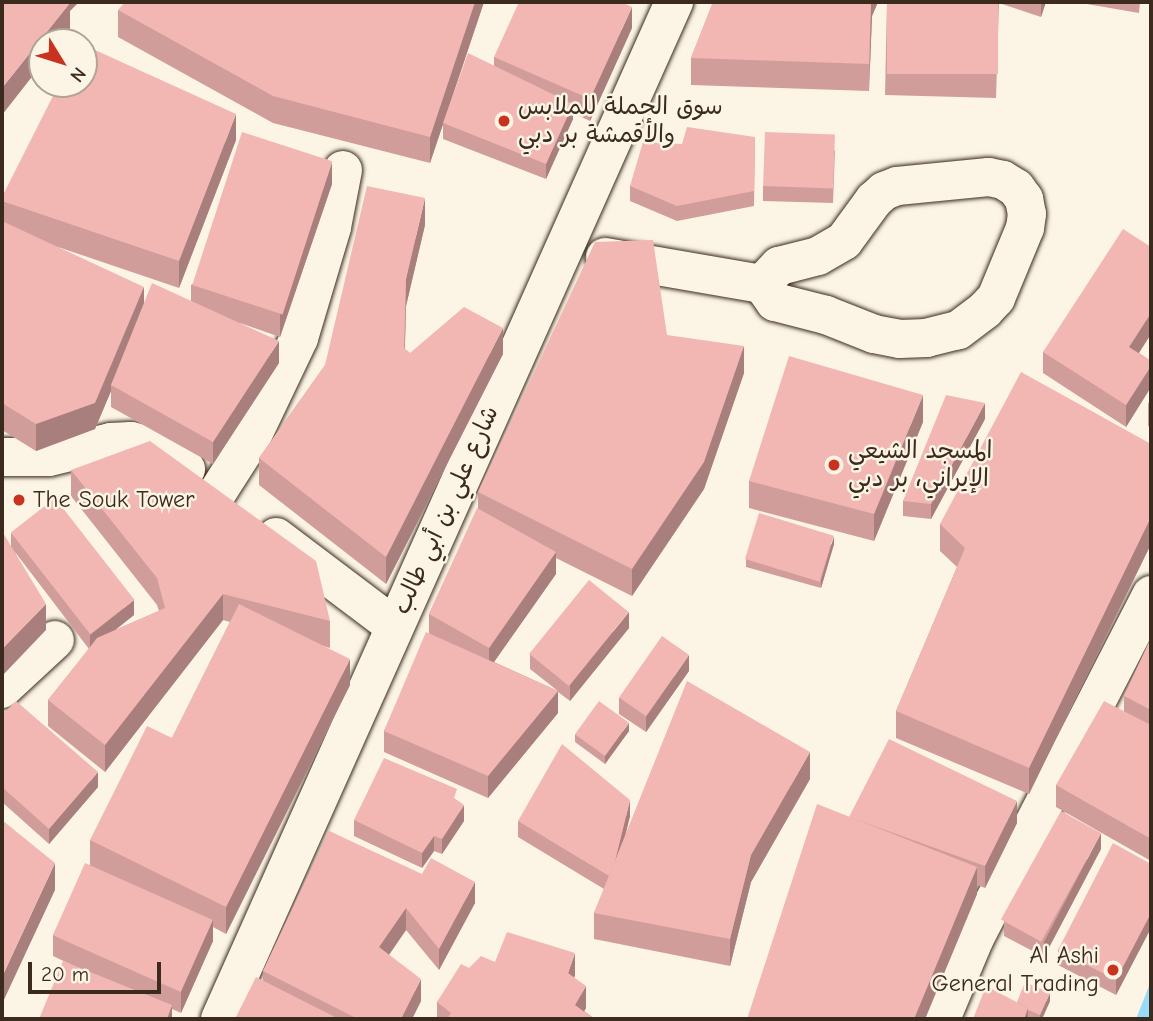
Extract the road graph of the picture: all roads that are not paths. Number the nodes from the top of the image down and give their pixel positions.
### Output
1 (674, 2) edge
2 (343, 170) dead end
3 (563, 250) junction
4 (832, 250) junction
5 (762, 284) junction
6 (826, 315) junction
7 (2, 457) edge
8 (236, 507) junction
9 (1151, 595) edge
10 (394, 626) junction
11 (55, 640) dead end
12 (2, 689) edge
13 (220, 1019) edge
14 (941, 1019) edge

1 - 3 street, شارع علي بن أبي طالب
2 - 8 street
3 - 5 street
3 - 10 street, شارع علي بن أبي طالب
4 - 5 street
4 - 6 street
4 - 6 street
5 - 6 street
7 - 8 street
8 - 10 street
9 - 14 street
10 - 13 street, شارع علي بن أبي طالب
11 - 12 street

